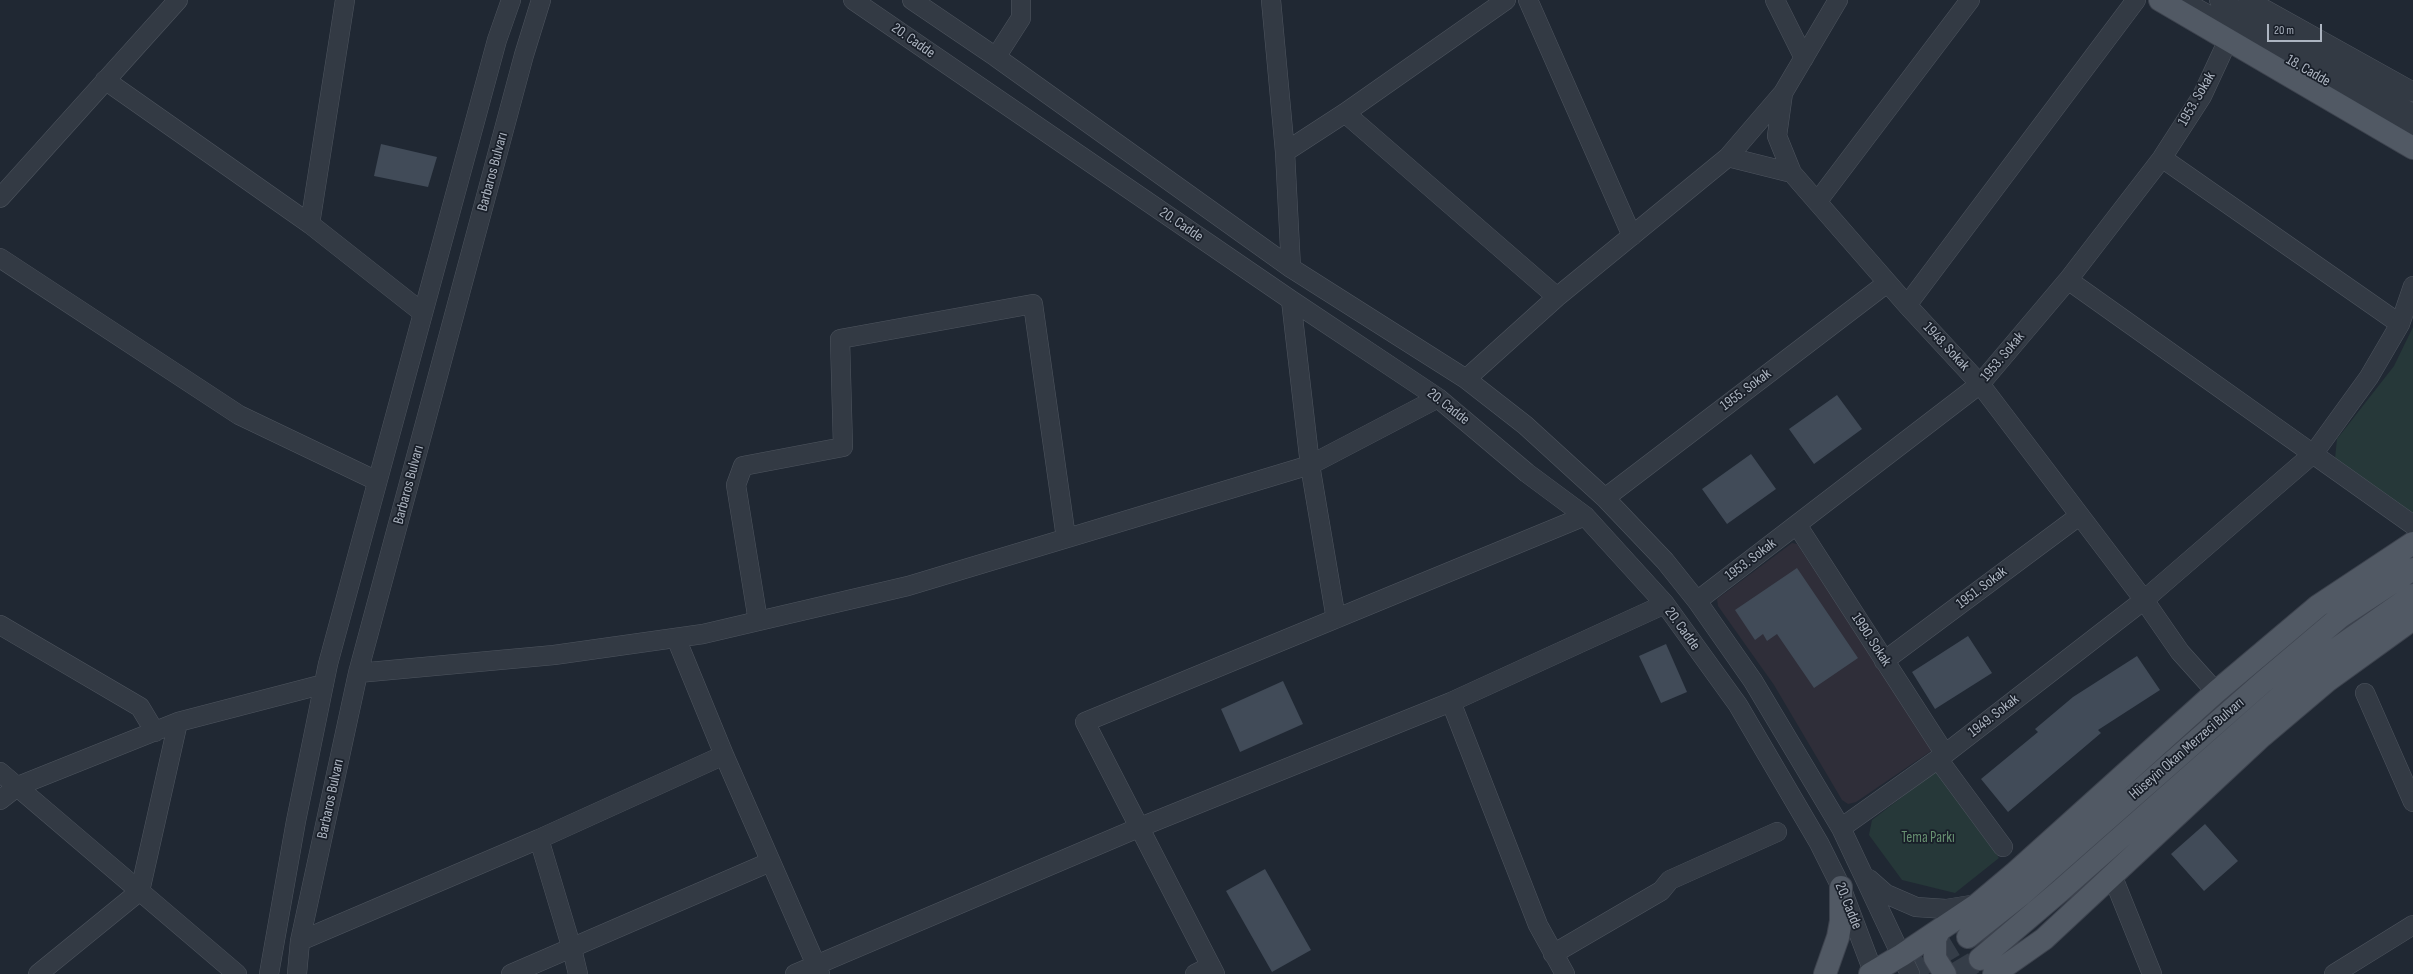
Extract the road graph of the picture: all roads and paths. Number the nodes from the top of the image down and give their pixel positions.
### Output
1 (178, 0) edge
2 (345, 0) edge
3 (510, 0) edge
4 (541, 0) edge
5 (853, 0) edge
6 (912, 0) edge
7 (1021, 0) edge
8 (1271, 0) edge
9 (1506, 0) edge
10 (1528, 0) edge
11 (1775, 0) edge
12 (1838, 0) edge
13 (1970, 0) edge
14 (2136, 0) edge
15 (2160, 0) edge
16 (2182, 0) edge
17 (2219, 0) edge
18 (2250, 0) edge
19 (2228, 40) junction
20 (996, 58) junction
21 (1804, 58) junction
22 (105, 80) junction
23 (2413, 92) edge
24 (1783, 93) junction
25 (1345, 113) junction
26 (2413, 114) edge
27 (2413, 131) edge
28 (2413, 148) edge
29 (1285, 152) junction
30 (1728, 157) junction
31 (2162, 158) junction
32 (1792, 173) junction
33 (0, 198) edge
34 (1817, 202) junction
35 (310, 224) junction
36 (1632, 236) junction
37 (0, 258) edge
38 (1291, 268) junction
39 (2068, 280) junction
40 (1887, 283) junction
41 (2413, 286) edge
42 (1557, 297) junction
43 (1291, 300) junction
44 (1907, 305) junction
45 (423, 313) junction
46 (2400, 324) junction
47 (1466, 379) junction
48 (1980, 384) junction
49 (1438, 398) junction
50 (2314, 453) junction
51 (1310, 465) junction
52 (377, 481) junction
53 (1605, 498) junction
54 (1585, 516) junction
55 (2079, 516) junction
56 (1797, 524) junction
57 (2413, 525) edge
58 (1066, 538) junction
59 (2413, 543) edge
60 (2413, 569) edge
61 (2413, 595) edge
62 (2144, 600) junction
63 (1697, 601) junction
64 (1665, 604) junction
65 (2413, 619) edge
66 (1336, 620) junction
67 (758, 621) junction
68 (0, 625) edge
69 (676, 638) junction
70 (1884, 660) junction
71 (358, 673) junction
72 (324, 684) junction
73 (2216, 692) junction
74 (2365, 694) dead end
75 (1451, 702) junction
76 (178, 722) junction
77 (155, 732) junction
78 (724, 755) junction
79 (1942, 756) junction
80 (0, 772) edge
81 (18, 786) junction
82 (0, 800) edge
83 (2413, 802) edge
84 (1138, 828) junction
85 (1841, 828) junction
86 (1777, 832) dead end
87 (539, 839) junction
88 (2003, 847) dead end
89 (770, 862) junction
90 (1861, 871) junction
91 (2112, 875) junction
92 (1842, 887) junction
93 (140, 891) junction
94 (1978, 904) junction
95 (2413, 925) edge
96 (1939, 931) junction
97 (1968, 937) tunnel mouth
98 (300, 941) junction
99 (572, 949) junction
100 (2021, 956) junction
101 (1906, 965) edge
102 (1987, 966) edge
103 (1556, 967) edge
104 (818, 969) edge
105 (1207, 971) edge
106 (1872, 973) edge
107 (38, 974) edge
108 (237, 974) edge
109 (269, 974) edge
110 (297, 974) edge
111 (511, 974) edge
112 (578, 974) edge
113 (795, 974) edge
114 (1824, 974) edge
115 (1945, 974) edge
116 (2005, 974) edge
117 (2152, 974) edge
118 (2334, 974) edge

1 - 22 street
2 - 35 street
3 - 45 street, Barbaros Bulvarı
4 - 71 street, Barbaros Bulvarı
5 - 43 street, 20. Cadde
6 - 20 street, 20. Cadde
7 - 20 street
8 - 29 street
9 - 25 street
10 - 36 street
11 - 21 street
12 - 21 street
13 - 34 street
14 - 44 street
15 - 19 main road
16 - 27 street, 18. Cadde
17 - 26 street, 18. Cadde
18 - 23 street
19 - 28 main road
19 - 31 street, 1953. Sokak
20 - 38 street, 20. Cadde
21 - 24 street
22 - 33 street
22 - 35 street
24 - 30 street
24 - 32 street, 1948. Sokak
25 - 29 street
25 - 42 street
29 - 38 street
30 - 32 street
30 - 36 street
31 - 39 street, 1953. Sokak
31 - 46 street
32 - 34 street, 1948. Sokak
34 - 40 street, 1948. Sokak
35 - 45 street
36 - 42 street
37 - 52 street
38 - 47 street, 20. Cadde
39 - 48 street, 1953. Sokak
39 - 50 street
40 - 44 street, 1948. Sokak
40 - 53 street, 1955. Sokak
41 - 46 street, 1949. Sokak
42 - 47 street
43 - 49 street, 20. Cadde
43 - 51 street
44 - 48 street, 1948. Sokak
45 - 52 street, Barbaros Bulvarı
46 - 50 street, 1949. Sokak
47 - 53 street, 20. Cadde
48 - 55 street, 1948. Sokak
48 - 56 street, 1953. Sokak
49 - 51 street
49 - 54 street, 20. Cadde
50 - 57 street
50 - 62 street, 1949. Sokak
51 - 58 street
51 - 66 street
52 - 72 street, Barbaros Bulvarı
53 - 63 street, 20. Cadde
54 - 64 street, 20. Cadde
54 - 66 street
55 - 62 street, 1948. Sokak
55 - 70 street, 1951. Sokak
56 - 63 street, 1953. Sokak
56 - 70 street, 1990. Sokak
58 - 67 street
58 - 67 street
59 - 73 main road
60 - 97 main road, Hüseyin Okan Merzeci Bulvarı
61 - 102 main road, Hüseyin Okan Merzeci Bulvarı
62 - 73 street, 1948. Sokak
62 - 79 street, 1949. Sokak
63 - 85 street, 20. Cadde
64 - 75 street
64 - 92 street, 20. Cadde
65 - 91 main road
66 - 84 street
67 - 69 street
68 - 77 street
69 - 71 street
69 - 78 street
70 - 79 street, 1990. Sokak
71 - 98 street, Barbaros Bulvarı
72 - 76 street
72 - 109 street, Barbaros Bulvarı
73 - 94 main road
74 - 83 street
75 - 84 street
75 - 103 street
76 - 77 street
76 - 93 street
77 - 81 street
78 - 87 street
78 - 89 street
79 - 85 street, 1949. Sokak
79 - 88 street, 1990. Sokak
80 - 81 street
81 - 82 street
81 - 93 street
84 - 104 street
84 - 105 street
85 - 90 street, 20. Cadde
86 - 103 street
87 - 98 street
87 - 99 street
89 - 99 street
89 - 104 street
90 - 94 street
90 - 101 street, 20. Cadde
91 - 100 main road
91 - 117 street
92 - 106 street, 20. Cadde
92 - 114 main road
93 - 107 street
93 - 108 street
94 - 96 main road
95 - 118 street
96 - 101 main road
96 - 115 main road
98 - 110 street, Barbaros Bulvarı
99 - 111 street
99 - 112 street
100 - 102 main road
100 - 116 main road
101 - 106 main road
104 - 113 street

